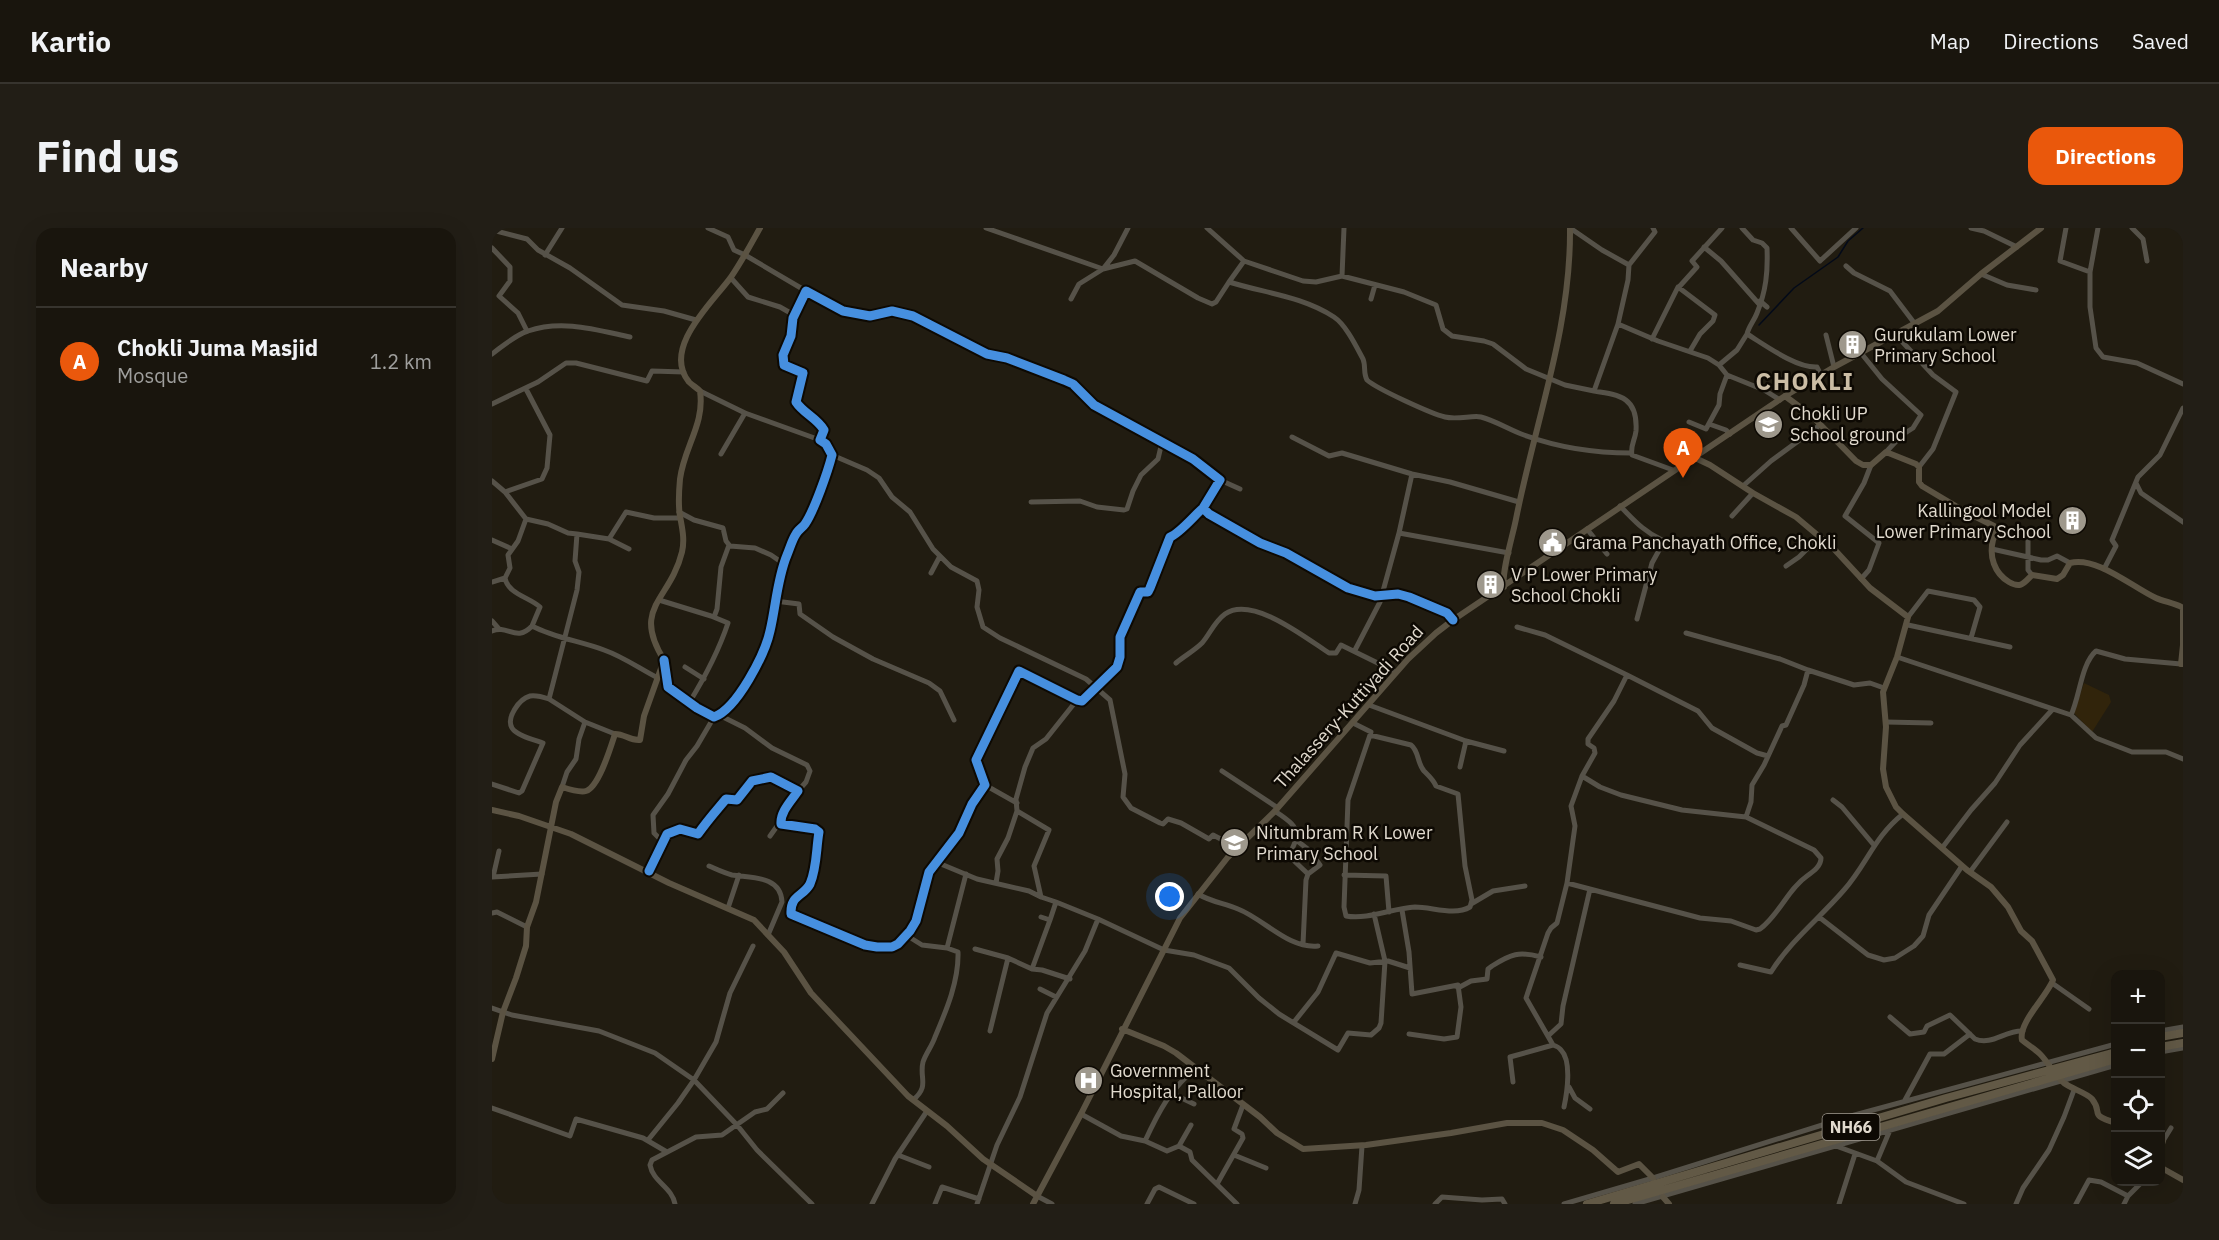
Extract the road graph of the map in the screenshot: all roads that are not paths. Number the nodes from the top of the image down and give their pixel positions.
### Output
1 (562, 228) edge
2 (708, 228) edge
3 (760, 228) edge
4 (986, 228) edge
5 (1128, 228) edge
6 (1207, 228) edge
7 (1344, 228) edge
8 (1570, 228) edge
9 (1653, 228) edge
10 (1722, 228) edge
11 (1743, 228) edge
12 (1791, 228) edge
13 (1856, 228) edge
14 (1971, 228) edge
15 (2041, 228) edge
16 (2066, 228) edge
17 (2098, 228) edge
18 (2132, 228) edge
19 (492, 230) edge
20 (1704, 247) junction
21 (2017, 247) junction
22 (492, 248) edge
23 (545, 255) junction
24 (745, 255) junction
25 (1244, 261) junction
26 (2147, 261) dead end
27 (1629, 265) junction
28 (1846, 266) dead end
29 (1103, 269) junction
30 (2090, 272) junction
31 (1981, 274) junction
32 (1342, 276) junction
33 (731, 278) junction
34 (1229, 282) junction
35 (1375, 285) junction
36 (1679, 287) junction
37 (2036, 290) dead end
38 (806, 291) junction
39 (493, 292) edge
40 (499, 296) junction
41 (1371, 298) dead end
42 (1071, 299) dead end
43 (1760, 303) junction
44 (1767, 307) dead end
45 (794, 315) junction
46 (696, 320) junction
47 (1618, 324) junction
48 (1915, 324) junction
49 (527, 331) junction
50 (1747, 334) junction
51 (1896, 334) junction
52 (1826, 335) dead end
53 (630, 337) dead end
54 (1652, 339) junction
55 (1690, 351) junction
56 (1862, 353) junction
57 (492, 354) edge
58 (1719, 365) junction
59 (1834, 367) junction
60 (684, 372) junction
61 (1727, 375) junction
62 (1821, 375) junction
63 (1551, 380) junction
64 (2183, 384) edge
65 (526, 388) junction
66 (700, 391) junction
67 (1594, 391) junction
68 (1783, 398) junction
69 (492, 404) edge
70 (2183, 408) edge
71 (745, 413) junction
72 (1921, 415) junction
73 (1929, 415) dead end
74 (1689, 422) dead end
75 (1709, 424) junction
76 (1820, 425) junction
77 (1730, 434) junction
78 (1292, 437) dead end
79 (1535, 439) junction
80 (820, 440) junction
81 (1161, 442) junction
82 (1886, 452) junction
83 (1631, 453) junction
84 (721, 454) dead end
85 (832, 455) junction
86 (1693, 457) junction
87 (1872, 465) junction
88 (1919, 467) junction
89 (1673, 470) junction
90 (1412, 474) junction
91 (1220, 480) junction
92 (492, 481) edge
93 (2136, 483) junction
94 (1743, 486) junction
95 (1240, 489) dead end
96 (505, 492) junction
97 (1753, 494) junction
98 (1031, 502) dead end
99 (1519, 502) junction
100 (1620, 506) junction
101 (1203, 508) junction
102 (680, 515) junction
103 (1732, 516) dead end
104 (526, 519) junction
105 (2183, 522) edge
106 (1587, 529) junction
107 (2028, 531) dead end
108 (1399, 533) junction
109 (577, 534) junction
110 (1820, 536) junction
111 (609, 539) junction
112 (492, 540) edge
113 (729, 545) junction
114 (512, 549) junction
115 (629, 549) dead end
116 (1992, 549) junction
117 (1509, 553) junction
118 (1607, 554) dead end
119 (940, 556) junction
120 (2028, 557) junction
121 (2070, 563) junction
122 (784, 564) junction
123 (1786, 566) dead end
124 (2104, 569) junction
125 (931, 573) dead end
126 (2032, 575) junction
127 (505, 578) junction
128 (1861, 579) junction
129 (492, 582) edge
130 (1504, 587) junction
131 (1382, 595) junction
132 (659, 600) junction
133 (775, 601) junction
134 (1976, 602) junction
135 (1985, 607) dead end
136 (2183, 608) edge
137 (714, 617) junction
138 (1908, 617) junction
139 (1637, 619) dead end
140 (1453, 620) junction
141 (492, 621) edge
142 (1908, 625) junction
143 (532, 626) junction
144 (1517, 627) dead end
145 (499, 629) junction
146 (492, 631) edge
147 (1686, 633) dead end
148 (1971, 638) junction
149 (564, 639) junction
150 (2010, 647) dead end
151 (1355, 650) junction
152 (1897, 657) junction
153 (664, 660) junction
154 (1176, 663) dead end
155 (2182, 664) edge
156 (685, 667) dead end
157 (1808, 669) junction
158 (1396, 672) junction
159 (1626, 675) junction
160 (658, 678) junction
161 (704, 679) junction
162 (1096, 687) junction
163 (1884, 688) junction
164 (549, 699) junction
165 (1077, 700) junction
166 (689, 703) junction
167 (1369, 705) junction
168 (2052, 710) junction
169 (2071, 714) junction
170 (716, 716) junction
171 (954, 720) dead end
172 (585, 722) junction
173 (1886, 722) junction
174 (1353, 723) junction
175 (1931, 723) dead end
176 (615, 734) junction
177 (1370, 735) junction
178 (1466, 741) junction
179 (1504, 752) dead end
180 (1768, 756) junction
181 (2183, 759) edge
182 (1460, 767) dead end
183 (1222, 771) dead end
184 (1582, 776) junction
185 (492, 784) edge
186 (985, 785) junction
187 (562, 787) junction
188 (798, 791) junction
189 (1833, 800) dead end
190 (1017, 803) junction
191 (492, 810) edge
192 (1277, 810) junction
193 (1017, 811) junction
194 (1903, 814) junction
195 (1746, 817) junction
196 (780, 822) junction
197 (2007, 822) dead end
198 (551, 826) junction
199 (770, 836) dead end
200 (1296, 840) junction
201 (662, 841) junction
202 (1873, 844) junction
203 (1238, 848) junction
204 (1942, 848) junction
205 (499, 850) dead end
206 (936, 862) junction
207 (709, 866) dead end
208 (1962, 866) junction
209 (649, 871) junction
210 (1970, 872) junction
211 (542, 874) junction
212 (966, 874) junction
213 (1308, 874) junction
214 (739, 875) junction
215 (1344, 875) junction
216 (492, 877) edge
217 (1567, 883) junction
218 (996, 884) junction
219 (1525, 886) dead end
220 (1590, 889) junction
221 (1198, 894) junction
222 (1041, 897) junction
223 (1056, 902) junction
224 (1472, 907) junction
225 (728, 908) junction
226 (1402, 910) junction
227 (1389, 912) junction
228 (492, 913) edge
229 (1374, 914) junction
230 (1041, 917) dead end
231 (1819, 917) junction
232 (1098, 919) junction
233 (1050, 920) junction
234 (527, 927) junction
235 (768, 935) junction
236 (906, 935) junction
237 (1303, 944) junction
238 (753, 946) dead end
239 (1318, 946) dead end
240 (947, 948) junction
241 (975, 949) dead end
242 (1164, 950) junction
243 (1541, 957) junction
244 (1008, 958) junction
245 (1385, 961) junction
246 (1740, 965) dead end
247 (1410, 968) junction
248 (1032, 969) junction
249 (1070, 979) junction
250 (2052, 983) junction
251 (1458, 988) junction
252 (1040, 989) dead end
253 (1056, 997) junction
254 (492, 1008) edge
255 (2089, 1009) dead end
256 (502, 1012) junction
257 (1890, 1017) dead end
258 (1294, 1022) junction
259 (2183, 1027) edge
260 (1122, 1029) junction
261 (990, 1031) dead end
262 (2023, 1031) junction
263 (2165, 1031) edge
264 (2183, 1033) edge
265 (1409, 1034) dead end
266 (1970, 1034) junction
267 (1548, 1036) junction
268 (2165, 1036) edge
269 (2183, 1043) edge
270 (1553, 1045) junction
271 (2111, 1046) edge
272 (2165, 1046) edge
273 (2183, 1048) edge
274 (2165, 1051) edge
275 (2111, 1053) edge
276 (492, 1059) edge
277 (2111, 1060) edge
278 (2111, 1065) edge
279 (1197, 1068) junction
280 (2054, 1072) junction
281 (694, 1080) junction
282 (1513, 1082) dead end
283 (1568, 1087) junction
284 (2074, 1090) junction
285 (783, 1093) dead end
286 (1171, 1093) junction
287 (913, 1100) junction
288 (1905, 1100) dead end
289 (1194, 1104) dead end
290 (1243, 1105) junction
291 (1564, 1107) dead end
292 (492, 1108) edge
293 (1590, 1109) dead end
294 (927, 1111) junction
295 (1081, 1114) junction
296 (2111, 1122) edge
297 (737, 1125) junction
298 (1191, 1125) dead end
299 (2171, 1128) dead end
300 (1890, 1130) junction
301 (2165, 1135) edge
302 (648, 1140) junction
303 (1145, 1141) junction
304 (1835, 1145) junction
305 (1179, 1146) junction
306 (1362, 1146) junction
307 (667, 1152) junction
308 (1855, 1154) junction
309 (897, 1155) junction
310 (1234, 1155) junction
311 (1877, 1161) junction
312 (990, 1163) junction
313 (929, 1167) dead end
314 (1266, 1168) dead end
315 (2165, 1171) edge
316 (2165, 1174) edge
317 (2169, 1174) junction
318 (1653, 1178) junction
319 (2183, 1180) edge
320 (1217, 1184) junction
321 (2138, 1186) edge
322 (1037, 1196) junction
323 (2128, 1196) junction
324 (1663, 1197) junction
325 (978, 1201) edge
326 (675, 1204) edge
327 (812, 1204) edge
328 (872, 1204) edge
329 (935, 1204) edge
330 (1033, 1204) edge
331 (1052, 1204) edge
332 (1147, 1204) edge
333 (1194, 1204) edge
334 (1237, 1204) edge
335 (1355, 1204) edge
336 (1435, 1204) edge
337 (1505, 1204) edge
338 (1564, 1204) edge
339 (1587, 1204) edge
340 (1614, 1204) edge
341 (1635, 1204) edge
342 (1668, 1204) edge
343 (1839, 1204) edge
344 (1964, 1204) edge
345 (2016, 1204) edge
346 (2076, 1204) edge
347 (2124, 1204) edge

1 - 23 street
2 - 24 street
3 - 24 main road
4 - 29 street
5 - 29 street
6 - 25 street
7 - 32 street
8 - 27 street
8 - 63 main road
9 - 27 street
10 - 20 street
11 - 43 street
12 - 13 street
14 - 21 street
15 - 21 main road, Thalassery-Kuttiyadi Road
16 - 30 street
17 - 30 street
18 - 26 street
19 - 23 street
20 - 36 street
20 - 43 street
21 - 31 main road, Thalassery-Kuttiyadi Road
22 - 40 street
23 - 46 street
24 - 33 main road
24 - 38 street
25 - 32 street
25 - 34 street
27 - 47 street
28 - 48 street
29 - 34 street
29 - 42 street
30 - 64 street
31 - 37 street
31 - 48 main road, Thalassery-Kuttiyadi Road
32 - 35 street
33 - 45 street
33 - 46 main road
34 - 79 street
35 - 41 street
35 - 63 street
36 - 54 street
36 - 55 street
38 - 45 street
38 - 81 street
39 - 40 street
40 - 49 street
43 - 44 street
43 - 50 street
45 - 80 street
46 - 60 main road
47 - 54 street
47 - 67 street
48 - 51 main road, Thalassery-Kuttiyadi Road
49 - 53 street
49 - 57 street
50 - 58 street
50 - 62 street
51 - 56 main road, Thalassery-Kuttiyadi Road
51 - 88 street
52 - 59 street
54 - 55 street
55 - 58 street
56 - 59 main road, Thalassery-Kuttiyadi Road
56 - 72 street
58 - 61 street
59 - 62 main road, Thalassery-Kuttiyadi Road
60 - 65 street
60 - 66 main road
61 - 68 street
61 - 75 street
62 - 68 main road, Thalassery-Kuttiyadi Road
63 - 67 street
63 - 79 main road
65 - 69 street
65 - 96 street
66 - 71 street
66 - 102 main road
67 - 83 street
68 - 76 main road
68 - 77 main road, Thalassery-Kuttiyadi Road
70 - 93 street
71 - 80 street
71 - 84 street
72 - 73 street
72 - 82 street
74 - 75 street
75 - 77 street
76 - 87 main road
76 - 94 street
77 - 86 main road, Thalassery-Kuttiyadi Road
78 - 90 street
79 - 83 street
79 - 99 main road
80 - 85 street
81 - 91 street
81 - 98 street
82 - 87 main road
82 - 88 main road
83 - 89 street
85 - 119 street
85 - 122 street
86 - 89 main road, Thalassery-Kuttiyadi Road
86 - 94 main road
87 - 128 street
88 - 116 main road
89 - 100 main road, Thalassery-Kuttiyadi Road
90 - 99 street
90 - 108 street
91 - 95 street
91 - 101 street
92 - 96 street
93 - 105 street
93 - 124 street
94 - 97 main road
96 - 104 street
97 - 103 street
97 - 110 main road
99 - 117 main road
100 - 106 main road, Thalassery-Kuttiyadi Road
100 - 139 street
101 - 131 street
101 - 162 street
102 - 111 street
102 - 113 street
102 - 132 main road
104 - 109 street
104 - 114 street
106 - 118 street
106 - 130 main road, Thalassery-Kuttiyadi Road
107 - 120 street
108 - 117 street
108 - 131 street
109 - 111 street
109 - 149 street
110 - 123 street
110 - 128 main road
111 - 115 street
112 - 114 street
113 - 122 street
113 - 137 street
114 - 127 street
116 - 120 street
116 - 126 main road
117 - 130 main road
119 - 125 street
119 - 162 street
120 - 121 street
120 - 126 street
121 - 124 main road
121 - 126 main road
122 - 133 street
124 - 136 main road
127 - 129 street
127 - 143 street
128 - 138 main road
130 - 140 main road, Thalassery-Kuttiyadi Road
131 - 140 street
131 - 151 street
132 - 137 street
132 - 153 main road
133 - 170 street
133 - 171 street
134 - 135 street
134 - 138 street
134 - 148 street
136 - 155 main road
137 - 161 street
138 - 142 main road
140 - 158 main road, Thalassery-Kuttiyadi Road
141 - 145 street
142 - 148 street
142 - 152 main road
143 - 145 street
143 - 149 street
144 - 159 street
145 - 146 street
147 - 157 street
148 - 150 street
149 - 160 street
149 - 164 street
151 - 154 street
151 - 158 street
152 - 163 main road
152 - 168 street
153 - 160 main road
153 - 166 street
155 - 169 street
156 - 161 street
157 - 163 street
157 - 180 street
158 - 167 main road, Thalassery-Kuttiyadi Road
159 - 180 street
159 - 184 street
160 - 176 main road
161 - 166 street
162 - 165 street
162 - 203 street
163 - 173 main road
164 - 172 street
164 - 185 street
165 - 186 street
165 - 190 street
166 - 170 street
167 - 174 main road, Thalassery-Kuttiyadi Road
167 - 178 street
168 - 169 street
168 - 204 street
169 - 181 street
170 - 188 street
170 - 201 street
172 - 176 street
172 - 187 street
173 - 175 street
173 - 194 main road
174 - 177 street
174 - 192 main road, Thalassery-Kuttiyadi Road
176 - 187 main road
177 - 215 street
177 - 224 street
178 - 179 street
178 - 182 street
180 - 195 street
183 - 192 street
184 - 195 street
184 - 217 street
186 - 190 street
186 - 206 street
187 - 198 main road
188 - 196 street
188 - 201 street
189 - 202 street
190 - 193 street
191 - 198 main road
192 - 200 street
192 - 203 main road, Thalassery-Kuttiyadi Road
193 - 218 street
193 - 222 street
194 - 202 street
194 - 204 main road
195 - 220 street
196 - 199 street
196 - 236 street
197 - 210 street
198 - 209 main road
198 - 211 main road
200 - 213 street
200 - 213 street
201 - 209 street
202 - 231 street
203 - 221 main road, Thalassery-Kuttiyadi Road
204 - 208 main road
205 - 216 street
206 - 212 street
206 - 236 street
207 - 214 street
208 - 210 main road
208 - 231 street
209 - 225 main road
210 - 250 main road
211 - 216 street
211 - 234 main road
212 - 218 street
212 - 240 street
213 - 237 street
214 - 225 street
214 - 235 street
215 - 227 street
215 - 229 street
217 - 220 street
217 - 243 street
218 - 222 street
219 - 224 street
220 - 267 street
221 - 237 street
221 - 242 main road, Thalassery-Kuttiyadi Road
222 - 223 street
223 - 232 street
223 - 233 street
224 - 226 street
225 - 235 main road
226 - 227 street
226 - 247 street
227 - 229 street
228 - 234 street
229 - 245 street
230 - 233 street
231 - 246 street
232 - 242 street
232 - 249 street
233 - 248 street
234 - 256 main road
235 - 287 main road
236 - 240 street
237 - 239 street
238 - 281 street
240 - 287 street
241 - 244 street
242 - 258 street
242 - 260 main road, Thalassery-Kuttiyadi Road
243 - 251 street
243 - 267 street
244 - 248 street
244 - 261 street
245 - 247 street
245 - 258 street
245 - 258 street
247 - 251 street
248 - 249 street
249 - 253 street
250 - 255 street
250 - 262 main road
251 - 265 street
252 - 253 street
253 - 312 street
254 - 256 street
256 - 276 main road
256 - 281 street
257 - 266 street
259 - 263 street
260 - 279 main road
260 - 295 main road, Thalassery-Kuttiyadi Road
262 - 266 street
262 - 280 main road
264 - 268 highway
266 - 288 street
267 - 270 street
269 - 272 highway
270 - 282 street
270 - 283 street
271 - 280 street
273 - 274 street
275 - 280 highway, NH66
277 - 280 highway, NH66
278 - 280 street
279 - 286 street
279 - 290 main road
280 - 284 main road
280 - 300 street
280 - 318 street
280 - 339 highway, NH66
280 - 340 highway, NH66
281 - 297 street
281 - 302 street
283 - 291 street
283 - 293 street
284 - 296 main road
284 - 345 street
285 - 297 street
286 - 289 street
286 - 303 street
287 - 294 main road
290 - 306 main road
290 - 310 street
292 - 302 street
294 - 309 street
294 - 312 main road
295 - 303 street
295 - 322 main road, Thalassery-Kuttiyadi Road
297 - 307 street
297 - 327 street
298 - 305 street
299 - 301 street
300 - 304 street
300 - 311 street
302 - 307 street
303 - 305 street
304 - 308 street
304 - 324 street
305 - 320 street
306 - 318 main road
306 - 335 street
307 - 326 street
308 - 311 street
308 - 343 street
309 - 313 street
309 - 328 street
310 - 314 street
310 - 320 street
311 - 344 street
312 - 322 main road
312 - 325 street
315 - 317 main road
316 - 317 street
317 - 319 main road
318 - 338 street
320 - 334 street
321 - 323 street
322 - 330 main road, Thalassery-Kuttiyadi Road
322 - 331 street
323 - 346 street
323 - 347 street
324 - 341 street
324 - 342 main road
325 - 329 street
332 - 333 street
336 - 337 street

